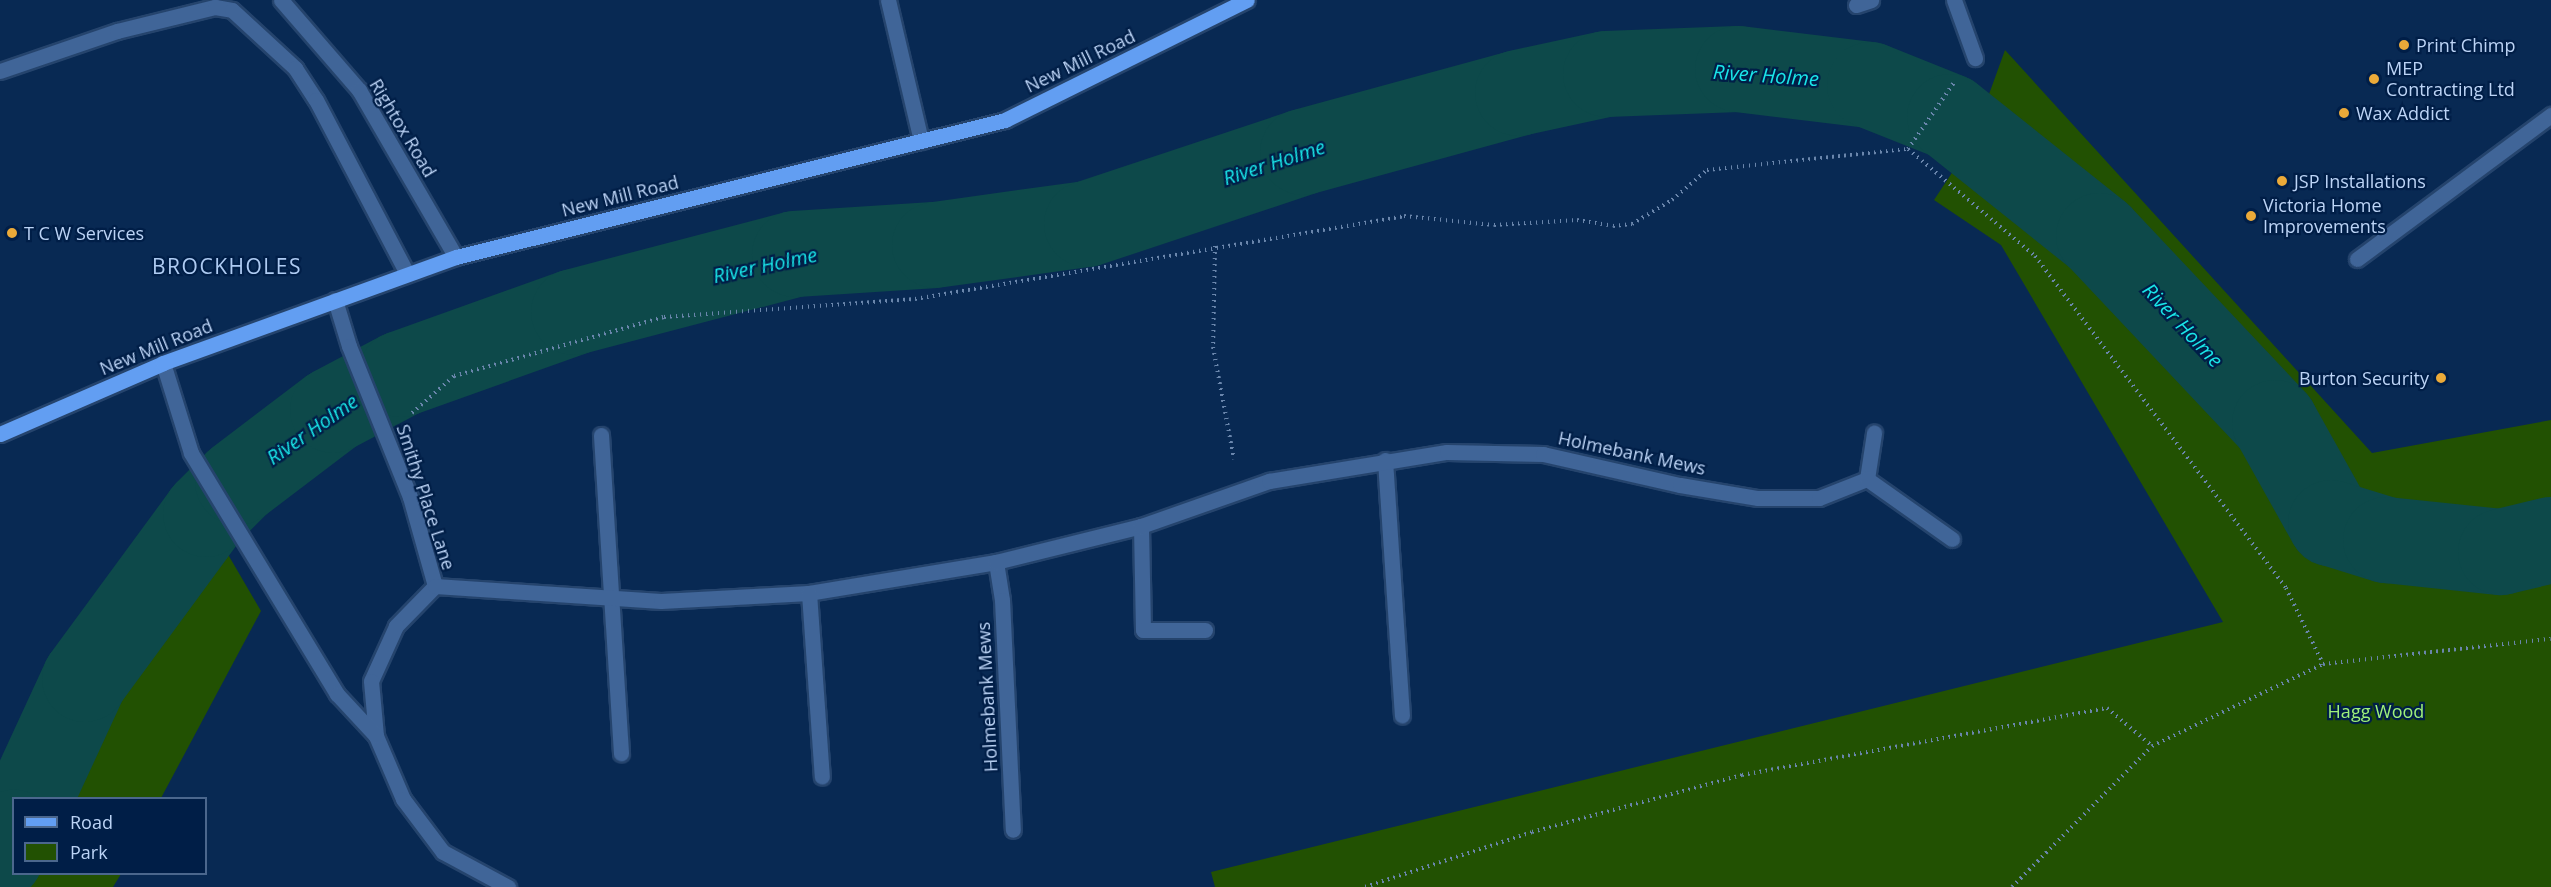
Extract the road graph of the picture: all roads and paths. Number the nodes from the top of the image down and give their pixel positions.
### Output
1 (281, 0) edge
2 (888, 0) edge
3 (1247, 0) edge
4 (1954, 0) edge
5 (1975, 58) dead end
6 (0, 71) edge
7 (1952, 84) dead end
8 (2551, 115) edge
9 (921, 141) junction
10 (1908, 149) junction
11 (1215, 246) junction
12 (456, 257) junction
13 (2357, 260) dead end
14 (407, 273) junction
15 (335, 300) junction
16 (163, 363) junction
17 (0, 434) edge
18 (1874, 434) dead end
19 (386, 435) junction
20 (601, 435) dead end
21 (1385, 460) junction
22 (1867, 479) junction
23 (1240, 491) junction
24 (1141, 526) junction
25 (1952, 539) dead end
26 (996, 562) junction
27 (435, 586) junction
28 (808, 593) junction
29 (611, 598) junction
30 (1205, 630) dead end
31 (2551, 639) edge
32 (2323, 664) junction
33 (1402, 715) dead end
34 (376, 736) junction
35 (2152, 746) junction
36 (621, 753) dead end
37 (822, 777) dead end
38 (1013, 830) dead end
39 (508, 887) edge
40 (1365, 887) edge
41 (2012, 887) edge

1 - 12 street, Rightox Road
2 - 9 street
3 - 9 main road, New Mill Road
4 - 5 street
6 - 14 street
7 - 10 path
8 - 13 street
9 - 12 main road, New Mill Road
10 - 11 path
10 - 32 path
11 - 19 path
11 - 23 path
12 - 14 main road, New Mill Road
14 - 15 main road, New Mill Road
15 - 16 main road, New Mill Road
15 - 19 street, Smithy Place Lane
16 - 17 main road, New Mill Road
16 - 34 street
18 - 22 street
19 - 27 street, Smithy Place Lane
20 - 29 street
21 - 22 street, Holmebank Mews
21 - 23 street, Holmebank Mews
21 - 33 street
22 - 25 street
23 - 24 street, Holmebank Mews
24 - 26 street, Holmebank Mews
24 - 30 street
26 - 28 street, Holmebank Mews
26 - 38 street, Holmebank Mews
27 - 29 street, Holmebank Mews
27 - 34 street, Smithy Place Lane
28 - 29 street, Holmebank Mews
28 - 37 street
29 - 36 street
31 - 32 path
32 - 35 path
34 - 39 street, Smithy Place Lane
35 - 40 path
35 - 41 path

